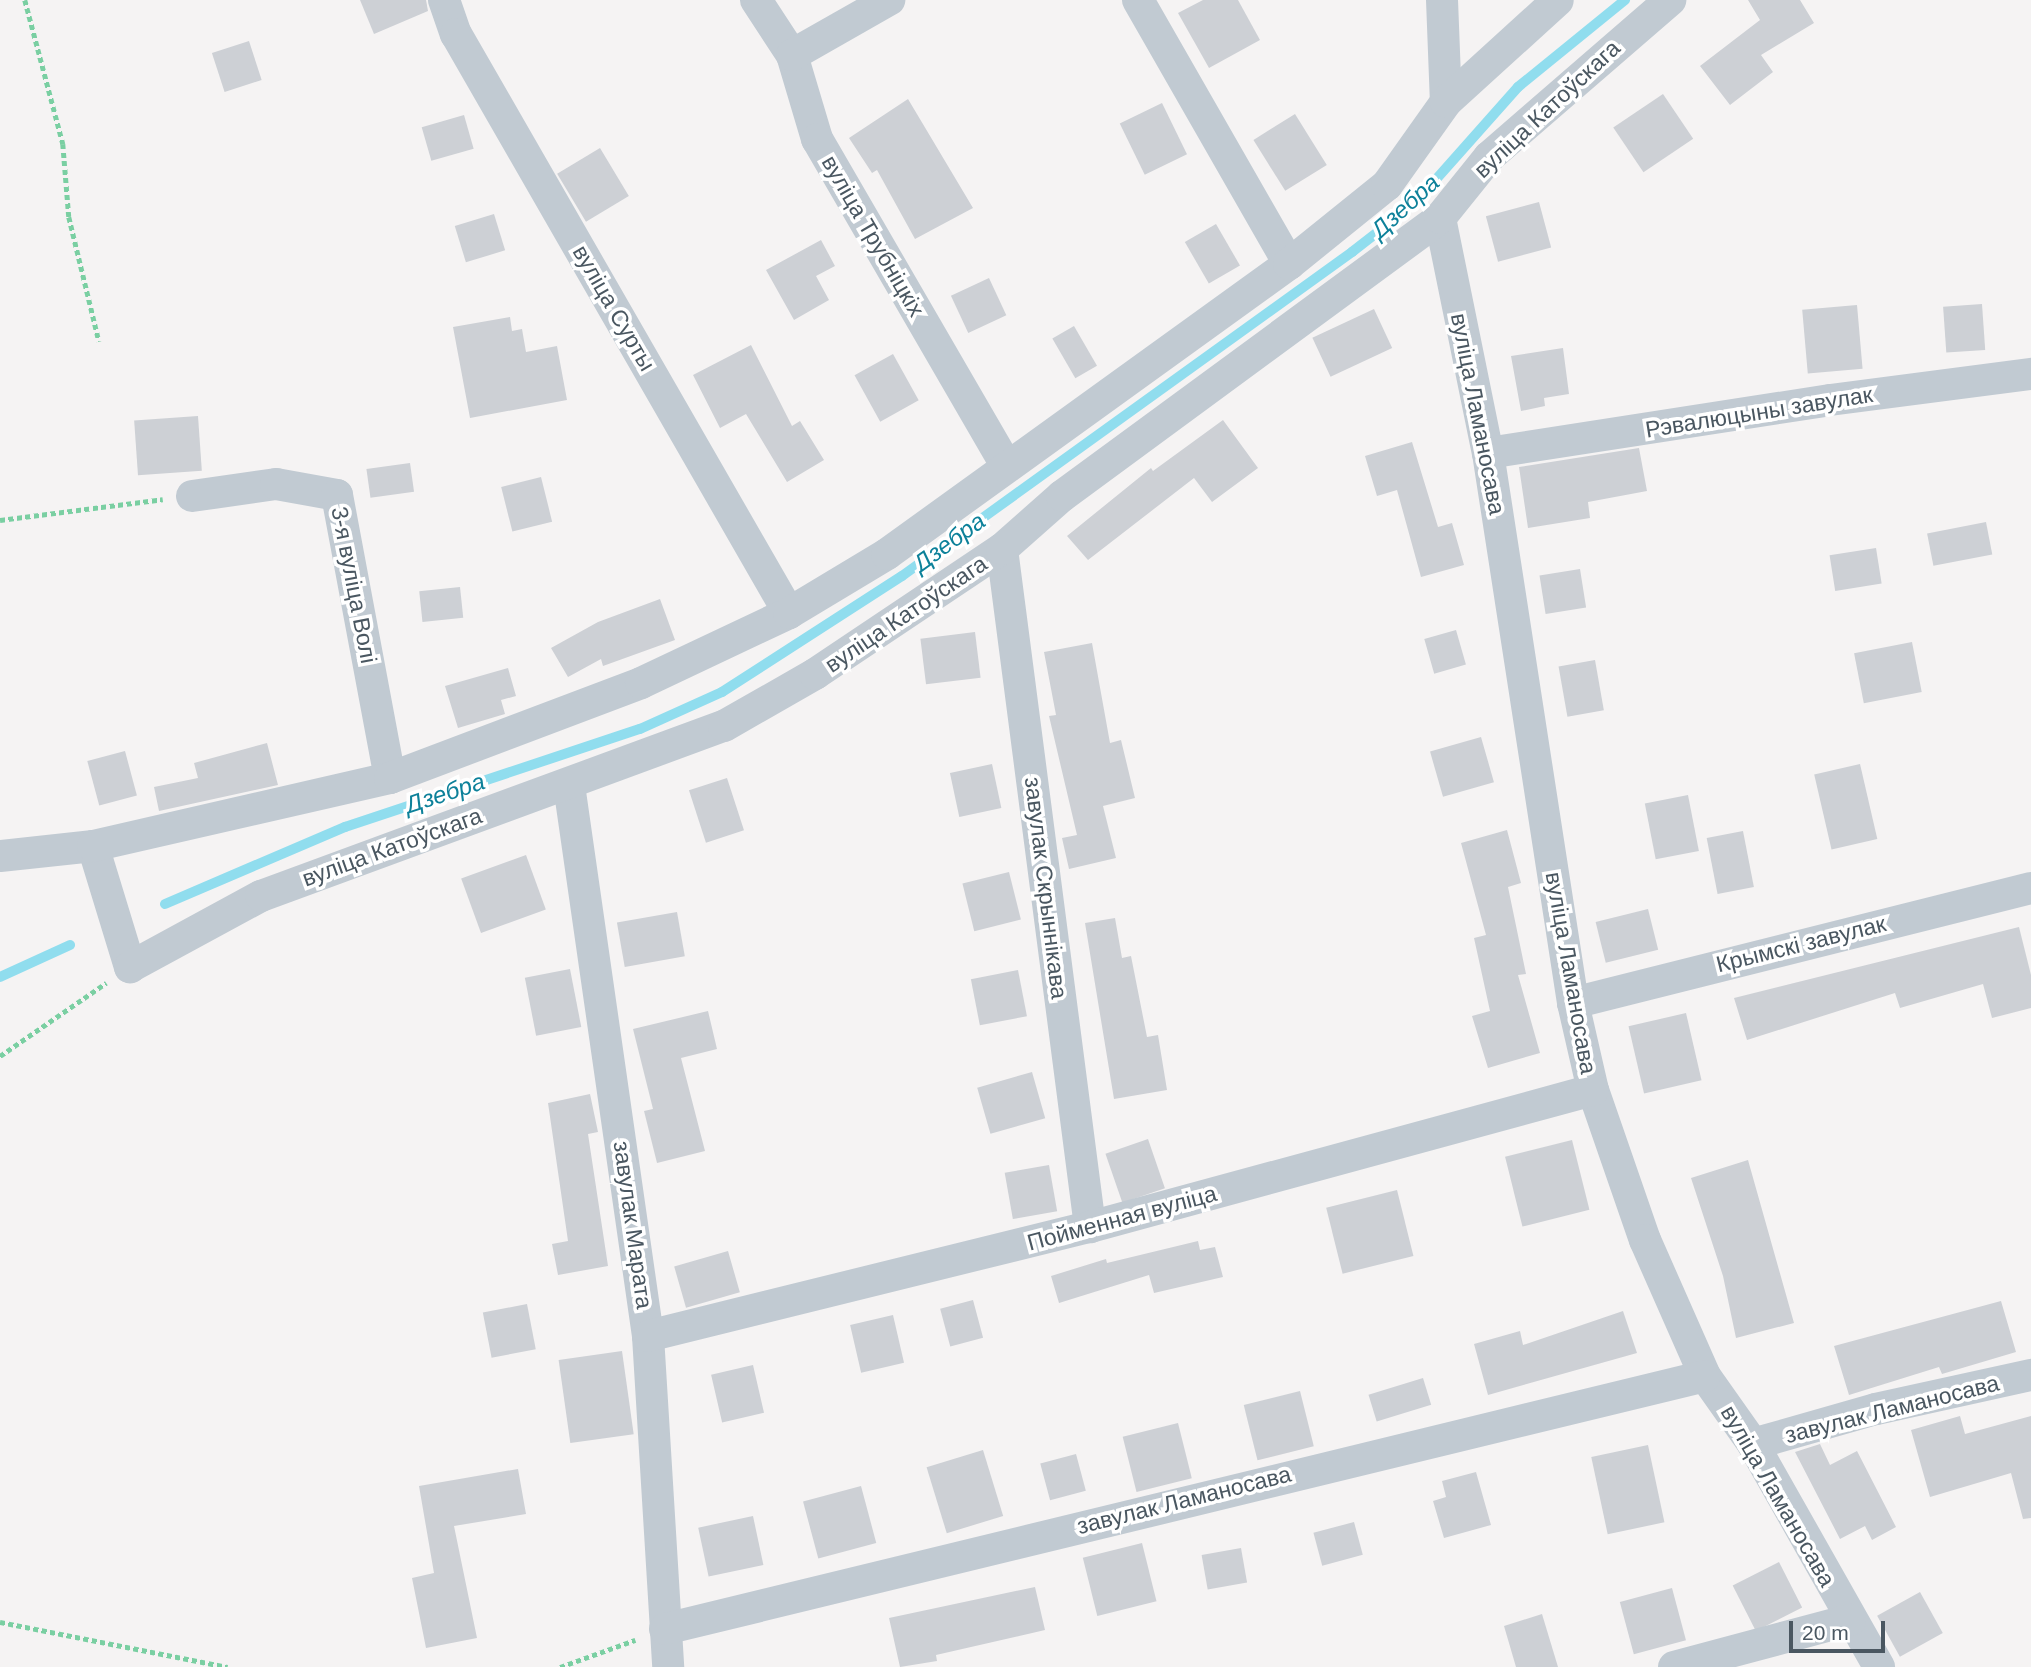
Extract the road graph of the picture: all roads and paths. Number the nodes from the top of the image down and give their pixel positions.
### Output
1 (24, 0) edge
2 (444, 0) edge
3 (756, 0) edge
4 (889, 0) edge
5 (1139, 0) edge
6 (1442, 0) edge
7 (1559, 0) edge
8 (1670, 0) edge
9 (792, 55) junction
10 (1446, 102) junction
11 (1440, 218) junction
12 (1289, 264) junction
13 (99, 341) dead end
14 (2031, 374) edge
15 (1488, 453) junction
16 (1006, 465) junction
17 (192, 496) joint
18 (0, 520) edge
19 (1002, 549) junction
20 (789, 613) junction
21 (390, 778) junction
22 (569, 785) junction
23 (93, 846) junction
24 (0, 856) edge
25 (2031, 888) edge
26 (130, 967) junction
27 (1573, 1003) junction
28 (0, 1056) edge
29 (1593, 1090) junction
30 (1090, 1227) junction
31 (648, 1336) junction
32 (2031, 1375) edge
33 (1704, 1376) junction
34 (1753, 1444) junction
35 (1850, 1620) junction
36 (0, 1622) edge
37 (665, 1629) junction
38 (228, 1667) edge
39 (560, 1667) edge
40 (668, 1667) edge
41 (1674, 1667) edge
42 (1879, 1667) edge

1 - 13 path
2 - 20 street, вуліца Сурты
3 - 9 street, вуліца Трубніцкіх
4 - 9 street
5 - 12 street
6 - 10 street
7 - 10 street
8 - 11 street, вуліца Катоўскага
9 - 16 street, вуліца Трубніцкіх
10 - 12 street
11 - 15 street, вуліца Ламаносава
11 - 19 street, вуліца Катоўскага
12 - 16 street
14 - 15 street, Рэвалюцыны завулак
15 - 27 street, вуліца Ламаносава
16 - 20 street
17 - 18 path
17 - 21 street, 3-я вуліца Волі
19 - 22 street, вуліца Катоўскага
19 - 30 street, завулак Скрыннікава
20 - 21 street
21 - 23 street
22 - 26 street, вуліца Катоўскага
22 - 31 street, завулак Марата
23 - 24 street
23 - 26 street
25 - 27 street, Крымскі завулак
26 - 28 path
27 - 29 street, вуліца Ламаносава
29 - 30 street, Пойменная вуліца
29 - 33 street, вуліца Ламаносава
30 - 31 street, Пойменная вуліца
31 - 37 street, завулак Марата
32 - 34 street, завулак Ламаносава
33 - 34 street, вуліца Ламаносава
33 - 37 street, завулак Ламаносава
34 - 35 street, вуліца Ламаносава
35 - 41 street
35 - 42 street, вуліца Ламаносава
36 - 38 path
37 - 39 path
37 - 40 street, завулак Марата

